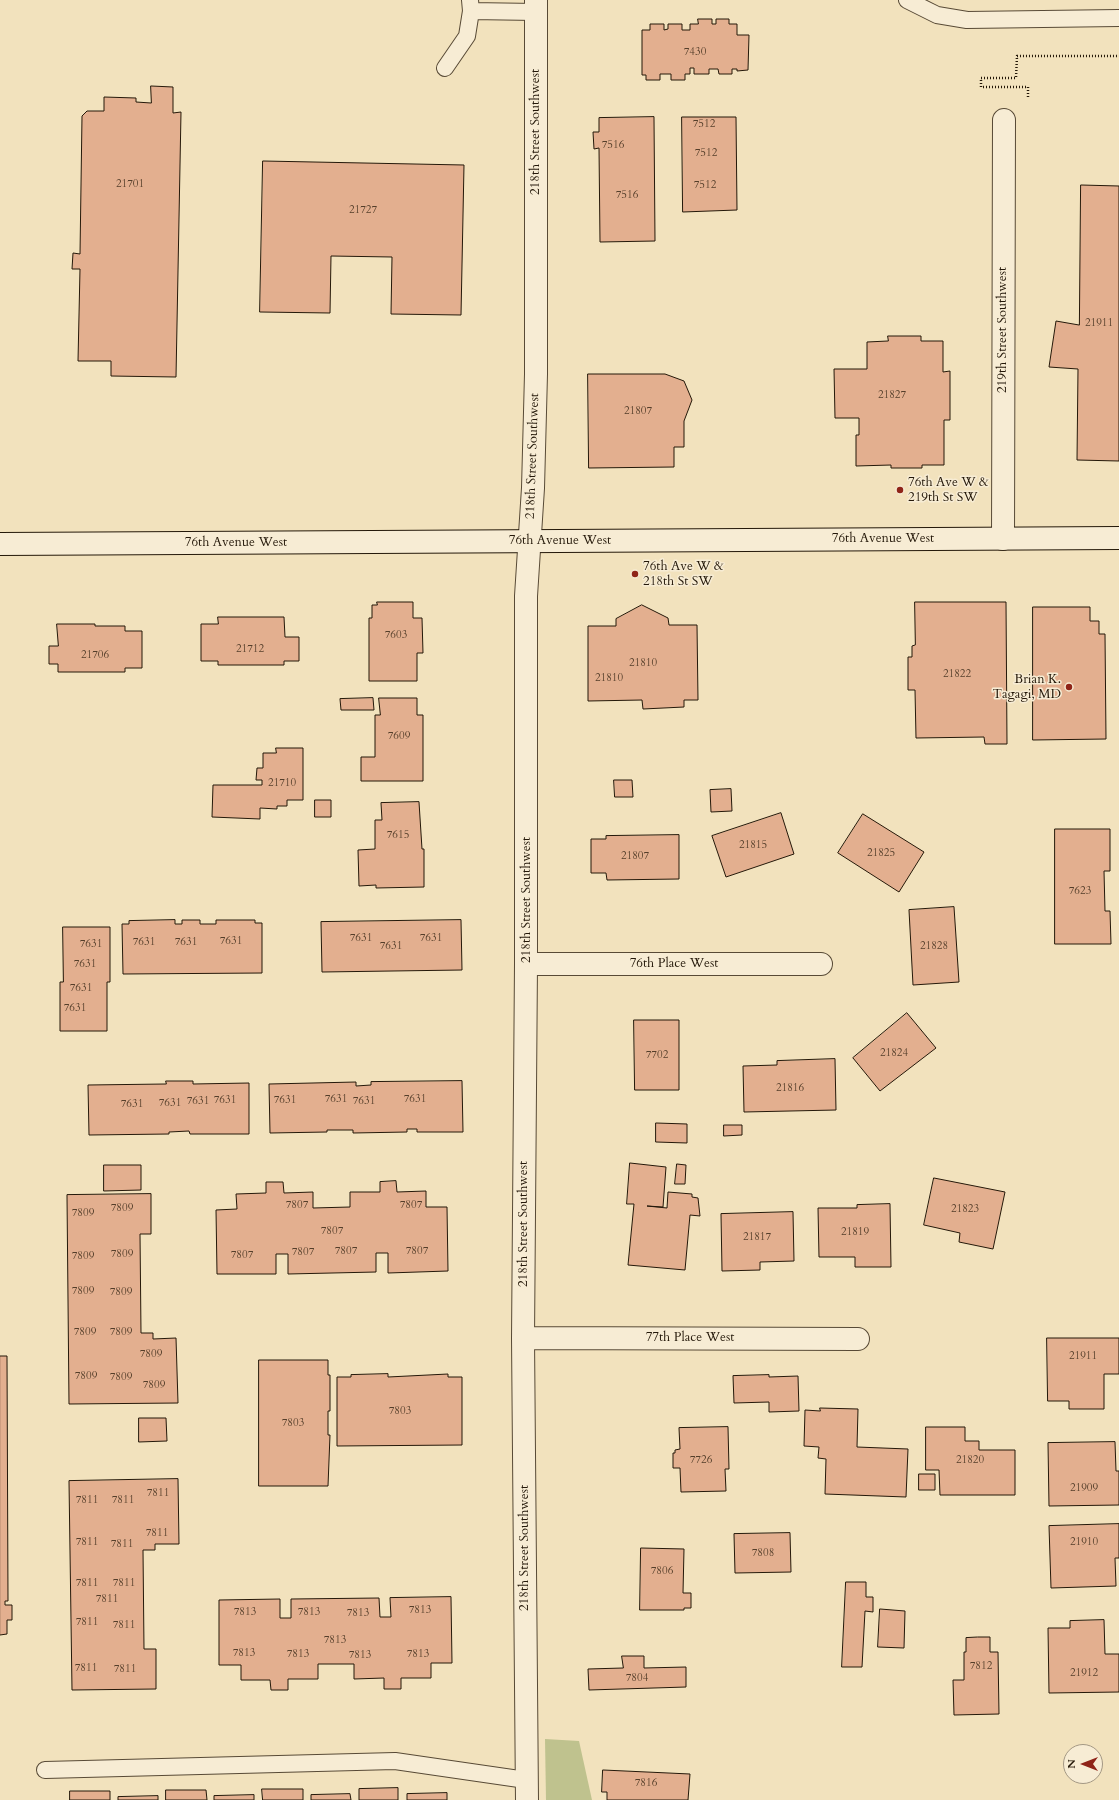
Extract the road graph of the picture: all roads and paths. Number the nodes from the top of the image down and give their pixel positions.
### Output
1 (907, 0) edge
2 (470, 5) edge
3 (536, 6) edge
4 (1119, 18) edge
5 (1119, 56) edge
6 (445, 68) dead end
7 (1028, 97) dead end
8 (1004, 120) dead end
9 (1119, 538) edge
10 (1003, 539) junction
11 (530, 541) junction
12 (0, 544) edge
13 (526, 964) junction
14 (820, 964) dead end
15 (523, 1338) junction
16 (858, 1339) dead end
17 (46, 1770) dead end
18 (527, 1790) edge

1 - 4 lane
2 - 3 lane
2 - 6 lane
3 - 11 street, 218th Street Southwest
5 - 7 path
8 - 10 street, 219th Street Southwest
9 - 10 street, 76th Avenue West
10 - 11 street, 76th Avenue West
11 - 12 street, 76th Avenue West
11 - 13 street, 218th Street Southwest
13 - 14 street, 76th Place West
13 - 15 street, 218th Street Southwest
15 - 16 street, 77th Place West
15 - 18 street, 218th Street Southwest
17 - 18 lane

